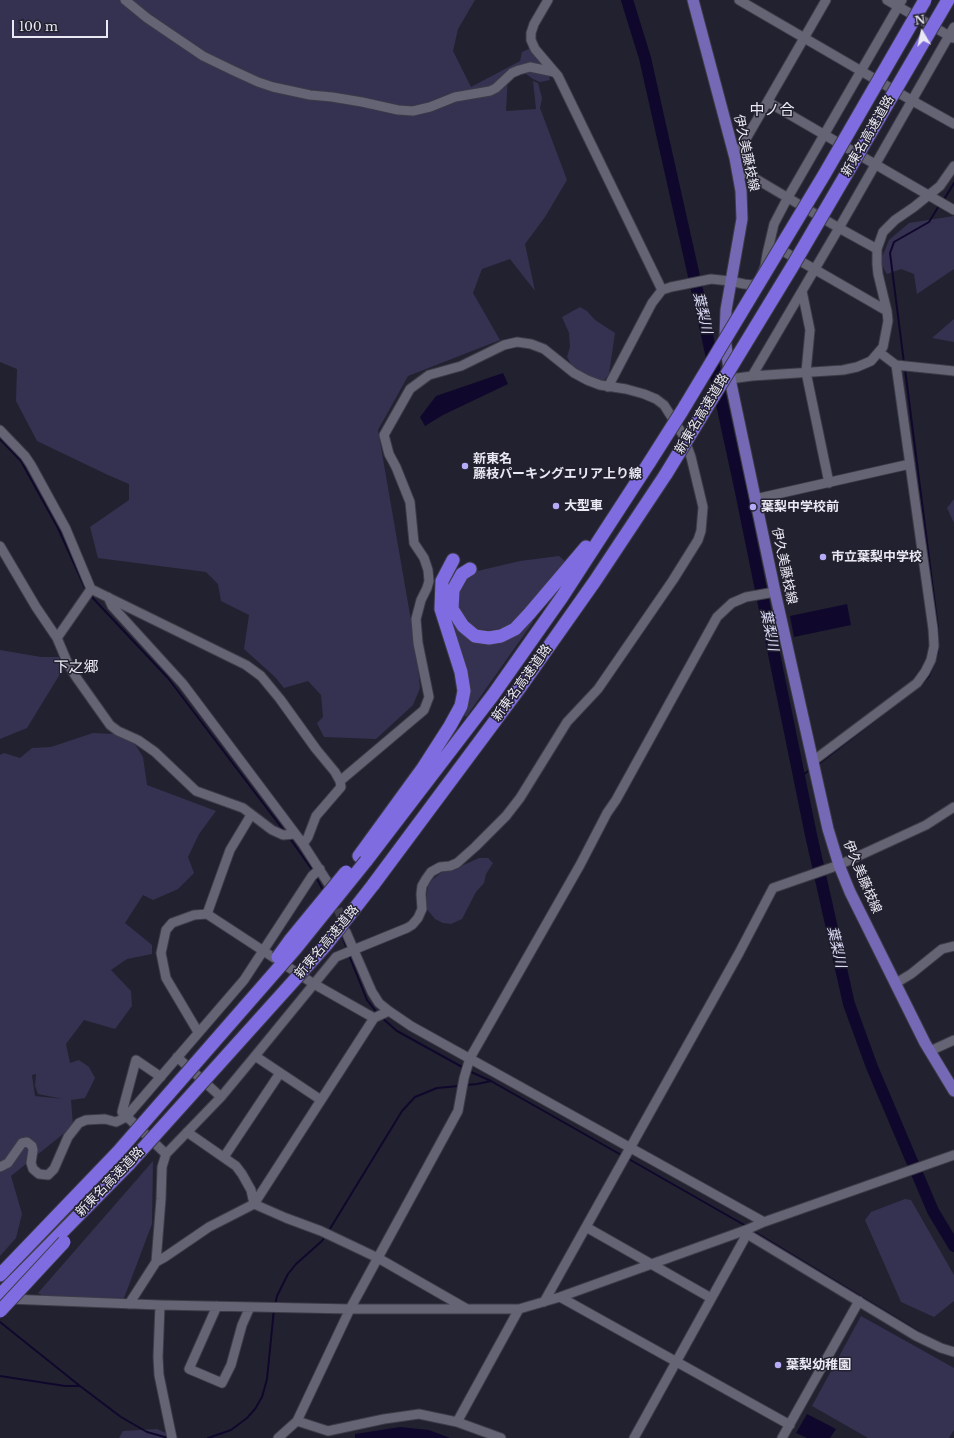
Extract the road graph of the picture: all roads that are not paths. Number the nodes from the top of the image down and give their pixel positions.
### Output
1 (125, 0) edge
2 (548, 0) edge
3 (739, 0) edge
4 (826, 0) edge
5 (887, 0) edge
6 (925, 0) edge
7 (948, 0) edge
8 (694, 1) edge
9 (900, 3) edge
10 (954, 27) edge
11 (952, 37) edge
12 (804, 38) junction
13 (554, 72) junction
14 (862, 72) junction
15 (911, 100) junction
16 (768, 102) junction
17 (954, 124) edge
18 (825, 134) junction
19 (735, 158) junction
20 (876, 164) junction
21 (954, 166) edge
22 (738, 171) junction
23 (930, 195) junction
24 (787, 198) junction
25 (954, 210) edge
26 (839, 228) junction
27 (769, 243) junction
28 (877, 249) junction
29 (814, 269) junction
30 (730, 280) junction
31 (662, 290) junction
32 (802, 291) junction
33 (887, 311) junction
34 (879, 352) junction
35 (896, 365) junction
36 (954, 371) edge
37 (806, 372) junction
38 (752, 376) junction
39 (730, 379) junction
40 (608, 386) junction
41 (0, 430) edge
42 (910, 464) junction
43 (829, 483) junction
44 (756, 499) junction
45 (618, 510) junction
46 (0, 546) edge
47 (453, 560) dead end
48 (470, 569) dead end
49 (92, 588) junction
50 (775, 592) junction
51 (108, 597) junction
52 (57, 638) junction
53 (813, 761) junction
54 (340, 780) junction
55 (954, 807) edge
56 (251, 815) junction
57 (295, 834) junction
58 (303, 844) junction
59 (363, 858) junction
60 (837, 866) junction
61 (320, 869) junction
62 (330, 886) tunnel mouth
63 (207, 914) junction
64 (346, 932) tunnel mouth
65 (954, 946) edge
66 (354, 949) junction
67 (264, 951) junction
68 (896, 983) junction
69 (314, 984) junction
70 (389, 1011) junction
71 (374, 1018) junction
72 (198, 1032) junction
73 (954, 1040) edge
74 (930, 1051) junction
75 (255, 1056) junction
76 (177, 1057) junction
77 (470, 1058) junction
78 (280, 1072) junction
79 (161, 1077) junction
80 (954, 1091) edge
81 (220, 1097) junction
82 (321, 1100) junction
83 (126, 1117) junction
84 (187, 1132) junction
85 (630, 1147) junction
86 (166, 1154) junction
87 (954, 1155) edge
88 (224, 1157) junction
89 (0, 1167) edge
90 (254, 1204) junction
91 (764, 1222) junction
92 (586, 1227) junction
93 (746, 1232) junction
94 (61, 1239) junction
95 (378, 1258) junction
96 (156, 1262) junction
97 (652, 1264) junction
98 (0, 1275) edge
99 (0, 1295) edge
100 (560, 1297) junction
101 (0, 1298) edge
102 (711, 1298) junction
103 (859, 1301) junction
104 (544, 1302) junction
105 (129, 1304) junction
106 (160, 1305) junction
107 (217, 1306) junction
108 (250, 1307) junction
109 (350, 1309) junction
110 (519, 1309) junction
111 (468, 1310) junction
112 (0, 1311) edge
113 (954, 1352) edge
114 (675, 1362) junction
115 (297, 1422) junction
116 (457, 1422) junction
117 (790, 1425) junction
118 (328, 1434) edge
119 (172, 1438) edge
120 (278, 1438) edge
121 (502, 1438) edge
122 (634, 1438) edge
123 (782, 1438) edge

1 - 13 street
2 - 13 street
3 - 12 street
4 - 12 street
5 - 9 street
6 - 45 highway, 新東名高速道路, bridge
7 - 94 highway, 新東名高速道路, bridge
8 - 19 main road, 伊久美藤枝線
9 - 11 street
9 - 14 street
10 - 11 street
11 - 15 street
12 - 14 street
12 - 16 street
13 - 31 street
14 - 15 street
14 - 18 street
15 - 17 street
15 - 20 street
16 - 18 street
16 - 19 street
18 - 20 street
18 - 24 street
19 - 22 main road, 伊久美藤枝線
20 - 23 street
20 - 26 street
21 - 23 street
22 - 24 street
22 - 30 main road, 伊久美藤枝線
23 - 25 street
23 - 28 street
24 - 26 street
24 - 27 street
26 - 28 street
26 - 29 street
27 - 29 street
27 - 30 street
28 - 33 street
29 - 32 street
29 - 33 street
30 - 31 street
30 - 39 main road, 伊久美藤枝線
31 - 40 street
32 - 37 street
32 - 38 street
33 - 34 street
34 - 35 street
34 - 37 street
35 - 36 street
35 - 42 street
37 - 38 street
37 - 43 street
38 - 39 street
39 - 44 main road, 伊久美藤枝線
40 - 54 street
40 - 66 street
41 - 49 street
42 - 43 street
42 - 53 street
43 - 44 street
44 - 50 main road, 伊久美藤枝線
45 - 48 highway
45 - 59 highway, 新東名高速道路
46 - 52 street
47 - 59 highway
49 - 51 street
49 - 52 street
50 - 53 main road, 伊久美藤枝線
50 - 77 street
51 - 54 street
51 - 57 street
52 - 56 street
53 - 60 main road, 伊久美藤枝線
54 - 58 street
55 - 60 street
56 - 57 street
56 - 63 street
57 - 58 street
58 - 61 street
59 - 98 highway, 新東名高速道路, bridge
60 - 68 main road, 伊久美藤枝線
60 - 85 street
61 - 62 street
61 - 67 street
63 - 67 street
63 - 72 street
64 - 66 street
65 - 68 street
66 - 69 street
66 - 70 street
67 - 69 street
67 - 72 street
68 - 74 main road, 伊久美藤枝線
69 - 71 street
69 - 75 street
70 - 71 street
70 - 77 street
71 - 82 street
72 - 76 street
73 - 74 street
74 - 80 main road, 伊久美藤枝線
75 - 78 street
75 - 81 street
76 - 79 street
76 - 81 street
77 - 85 street
77 - 95 street
78 - 82 street
78 - 88 street
79 - 83 street
79 - 83 street
81 - 84 street
82 - 90 street
83 - 86 street
83 - 89 street
84 - 86 street
84 - 88 street
85 - 91 street
85 - 92 street
86 - 96 street
87 - 91 street
88 - 90 street
90 - 95 street
90 - 96 street
91 - 93 street
92 - 97 street
92 - 104 street
93 - 97 street
93 - 102 street
93 - 103 street
94 - 99 highway
94 - 112 highway, bridge
95 - 109 street
95 - 111 street
96 - 105 street
97 - 100 street
97 - 102 street
100 - 104 street
100 - 114 street
101 - 105 street
102 - 114 street
103 - 113 street
103 - 117 street
104 - 110 street
105 - 106 street
106 - 107 street
106 - 119 street
107 - 108 street
107 - 108 street
108 - 109 street
109 - 111 street
109 - 115 street
110 - 111 street
110 - 116 street
114 - 117 street
114 - 122 street
115 - 118 street
115 - 120 street
116 - 118 street
116 - 121 street
117 - 123 street

